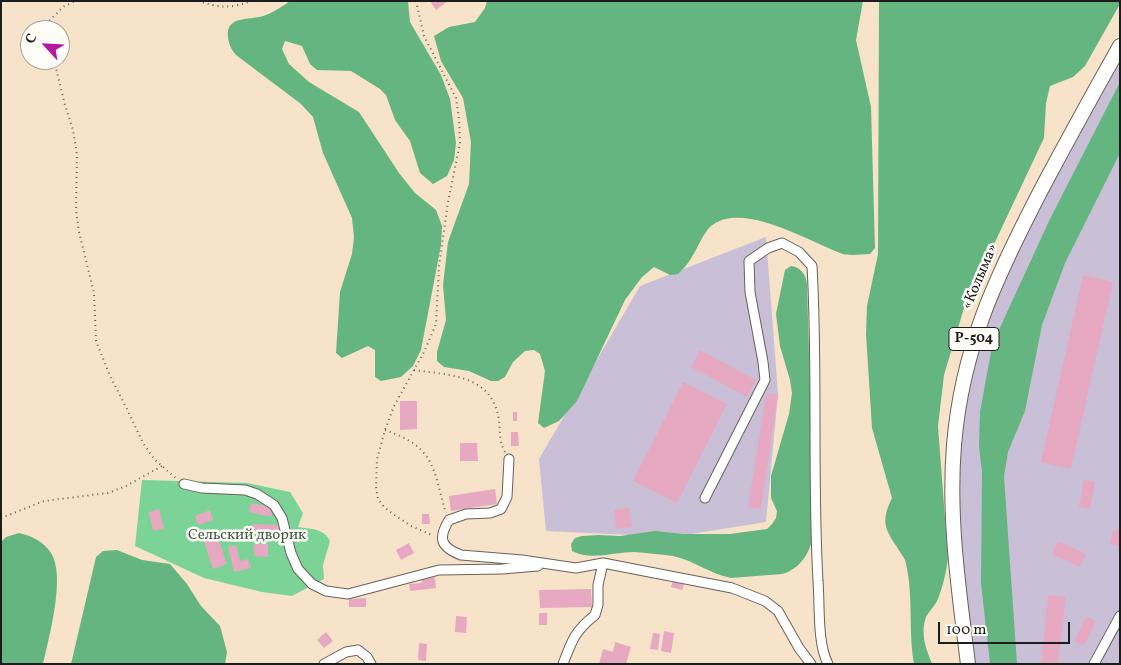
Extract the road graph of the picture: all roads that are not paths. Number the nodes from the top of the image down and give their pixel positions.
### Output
1 (1120, 46) edge
2 (510, 459) road end
3 (184, 484) road end
4 (705, 498) dead end
5 (603, 563) junction
6 (551, 565) junction
7 (1120, 616) edge
8 (324, 664) edge
9 (371, 664) edge
10 (563, 664) edge
11 (812, 664) edge
12 (828, 664) edge
13 (968, 664) edge
14 (1094, 664) edge

1 - 13 highway, «Колыма» / Р-504
2 - 6 lane
3 - 6 lane
4 - 12 lane
5 - 6 lane
5 - 10 lane
5 - 11 lane
7 - 14 lane
8 - 9 lane

